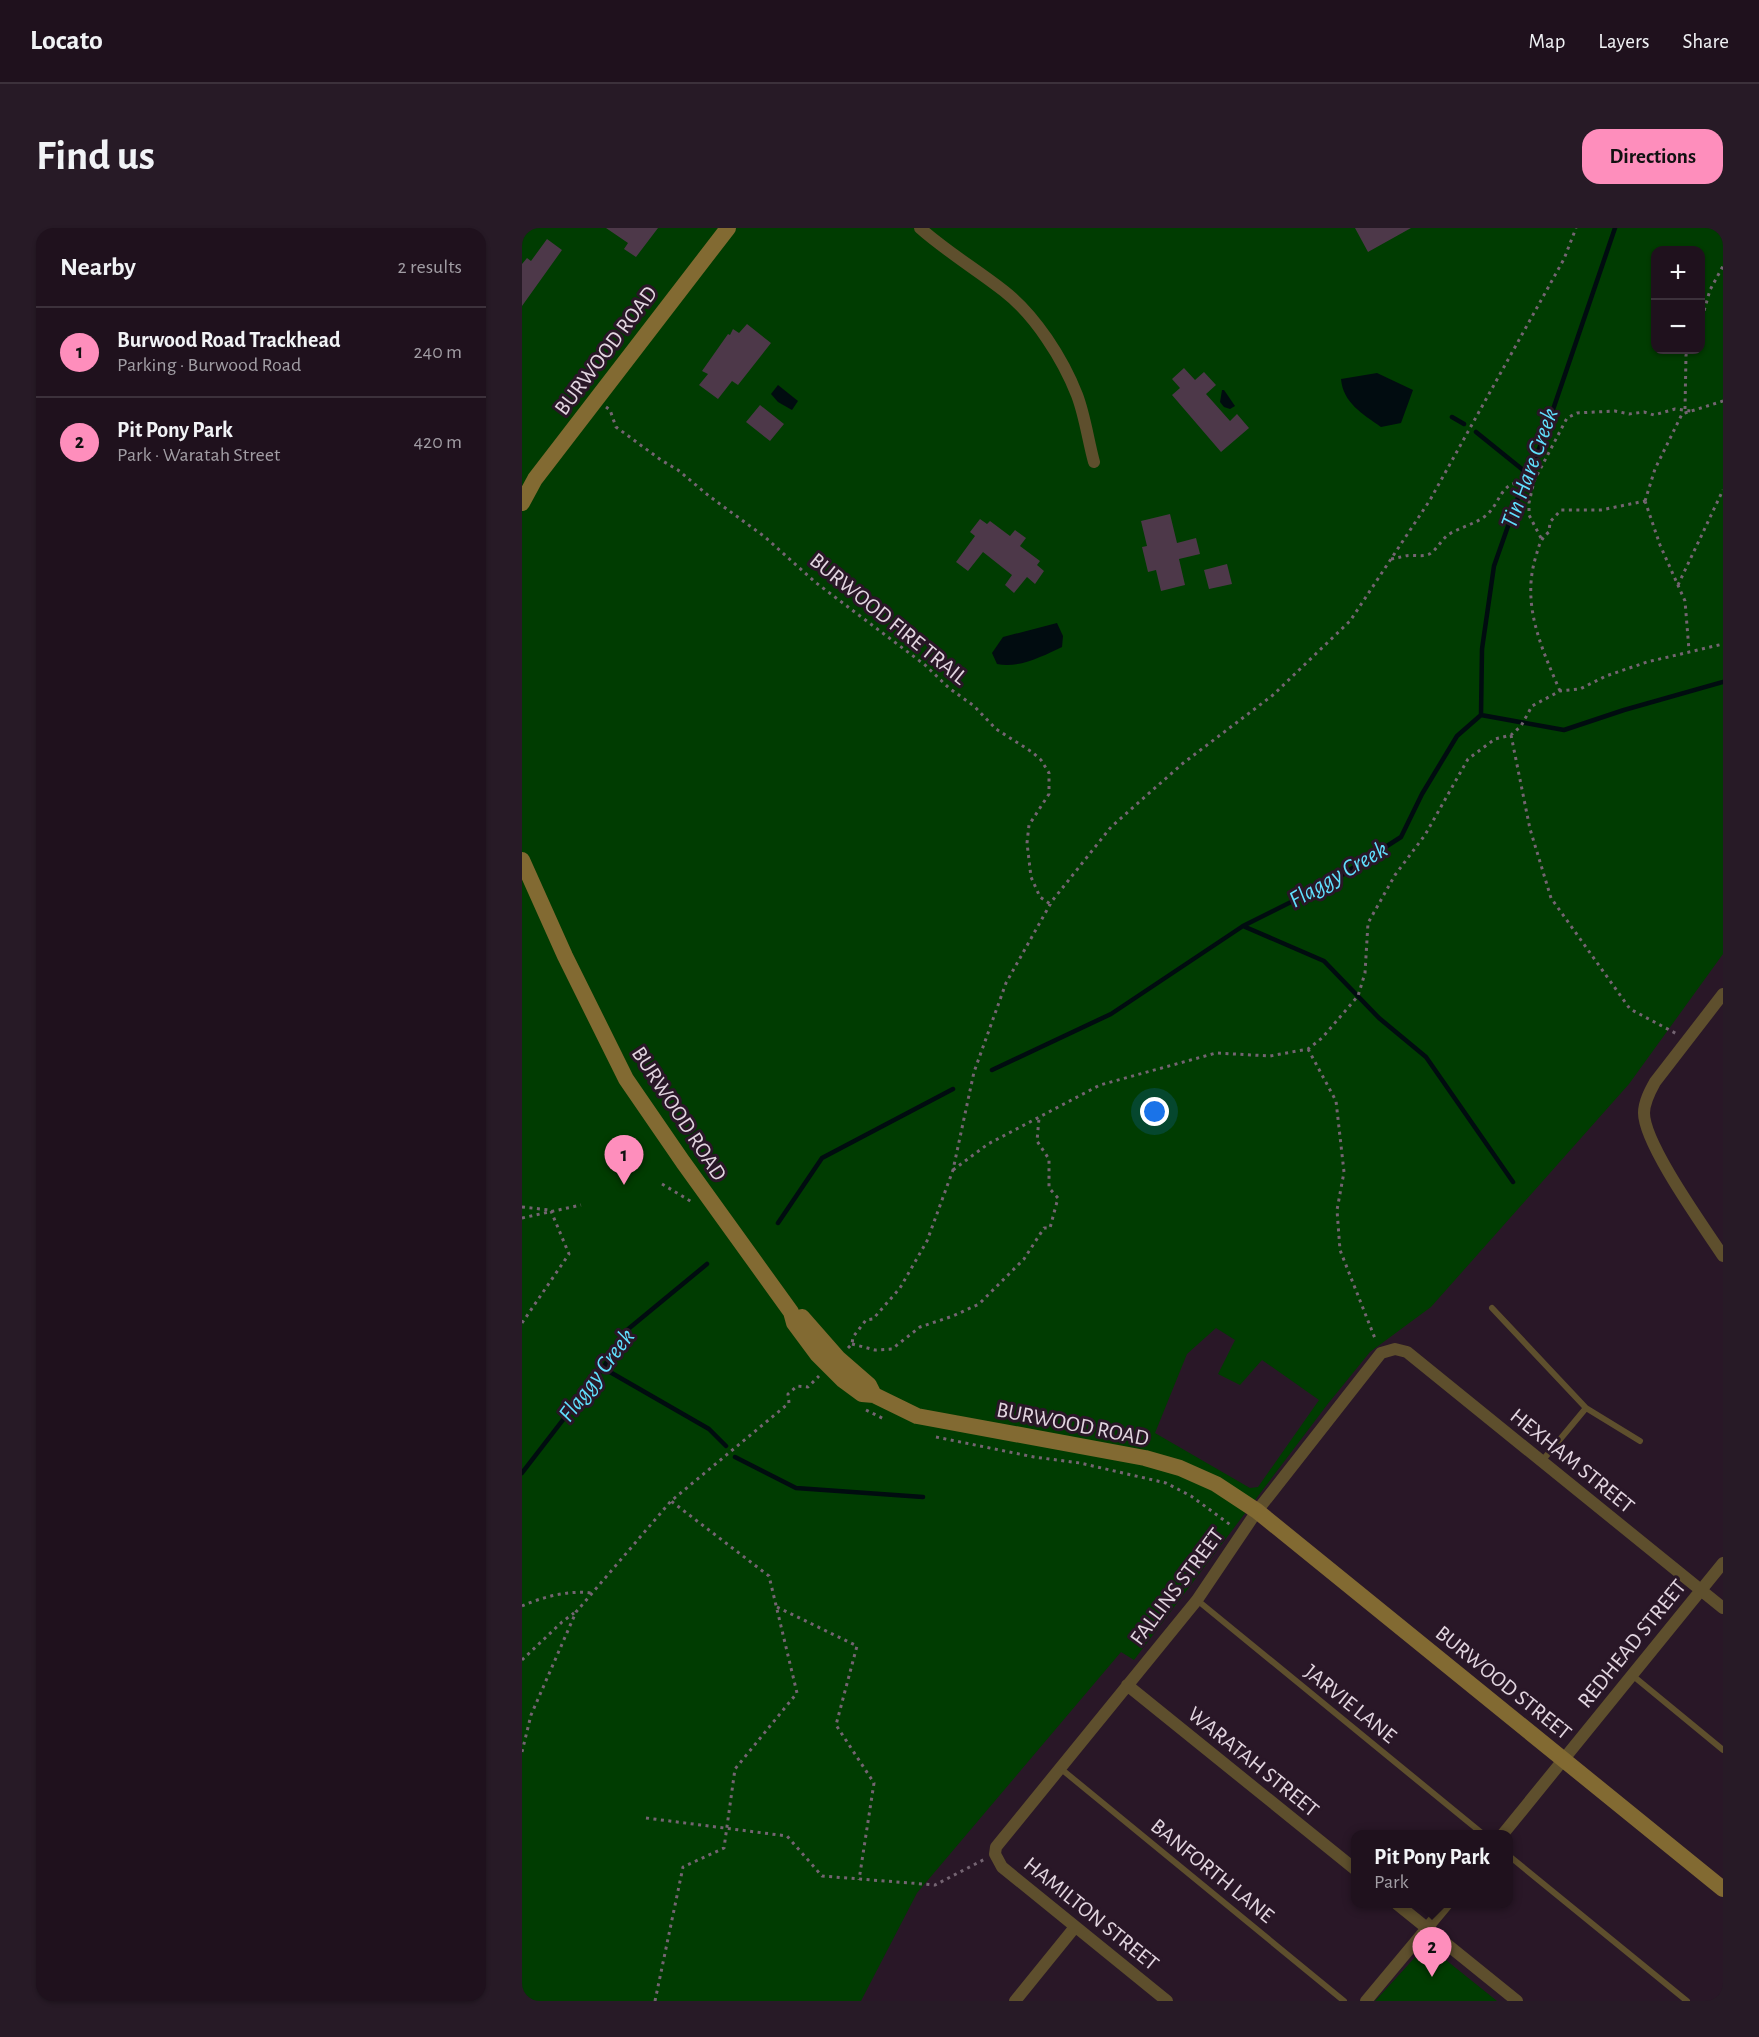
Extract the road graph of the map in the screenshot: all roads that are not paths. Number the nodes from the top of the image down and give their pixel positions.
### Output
1 (728, 228) edge
2 (920, 228) edge
3 (1094, 462) dead end
4 (522, 503) edge
5 (522, 860) edge
6 (1723, 994) edge
7 (1723, 1256) edge
8 (1492, 1308) dead end
9 (1381, 1353) joint
10 (1586, 1408) junction
11 (1640, 1441) dead end
12 (1542, 1462) junction
13 (1257, 1511) junction
14 (1723, 1563) edge
15 (1701, 1590) junction
16 (1197, 1600) junction
17 (1723, 1608) edge
18 (1632, 1675) junction
19 (1127, 1685) junction
20 (1723, 1750) edge
21 (1564, 1760) junction
22 (1060, 1768) junction
23 (1478, 1830) edge
24 (1506, 1830) edge
25 (995, 1854) joint
26 (1513, 1859) edge
27 (1351, 1866) edge
28 (1723, 1889) edge
29 (1402, 1908) edge
30 (1444, 1908) edge
31 (1075, 1926) junction
32 (1427, 1928) junction
33 (1015, 2001) edge
34 (1167, 2001) edge
35 (1344, 2001) edge
36 (1366, 2001) edge
37 (1517, 2001) edge
38 (1687, 2001) edge

1 - 4 main road, BURWOOD ROAD
2 - 3 street
5 - 13 main road, BURWOOD ROAD
6 - 7 street
8 - 10 lane
9 - 12 street, HEXHAM STREET
9 - 13 street, FALLINS STREET
10 - 11 lane
10 - 12 lane
12 - 15 street, HEXHAM STREET
13 - 16 street, FALLINS STREET
13 - 21 main road, BURWOOD STREET
14 - 15 street, REDHEAD STREET
15 - 17 street, HEXHAM STREET
15 - 18 street, REDHEAD STREET
16 - 19 street, FALLINS STREET
16 - 23 lane, JARVIE LANE
18 - 20 lane
18 - 21 street, REDHEAD STREET
19 - 22 street, FALLINS STREET
19 - 27 street, WARATAH STREET
21 - 24 street, REDHEAD STREET
21 - 28 main road, BURWOOD STREET
22 - 25 street, FALLINS STREET
22 - 35 lane, BANFORTH LANE
25 - 31 street, HAMILTON STREET
26 - 38 lane
29 - 32 street
30 - 32 street
31 - 33 street
31 - 34 street, HAMILTON STREET
32 - 36 street
32 - 37 street

